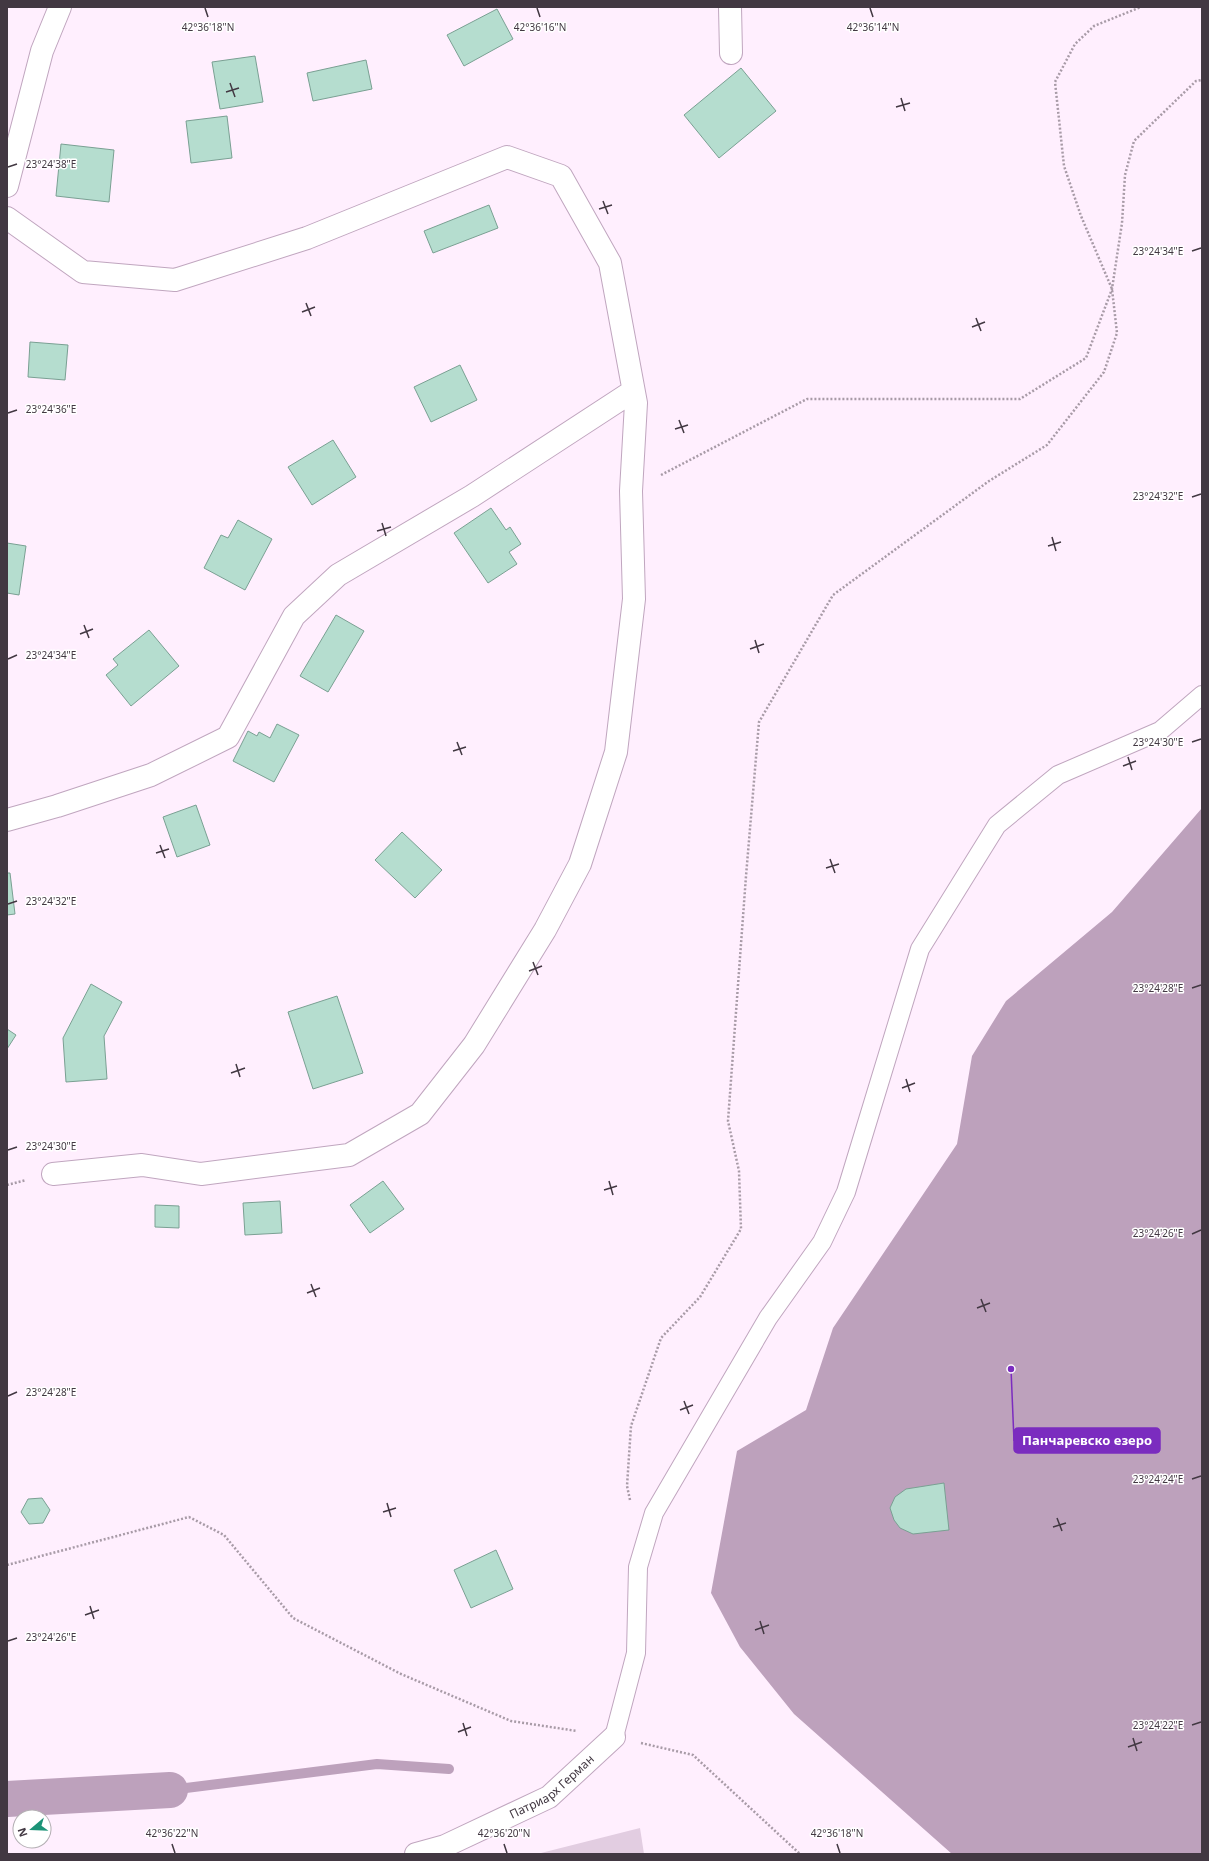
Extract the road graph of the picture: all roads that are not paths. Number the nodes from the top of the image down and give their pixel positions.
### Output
1 (60, 7) edge
2 (730, 7) edge
3 (731, 53) dead end
4 (7, 186) edge
5 (7, 218) edge
6 (633, 391) junction
7 (1202, 695) edge
8 (7, 820) edge
9 (54, 1174) dead end
10 (614, 1737) joint
11 (416, 1854) edge

1 - 4 street
2 - 3 street
5 - 6 street
6 - 8 street
6 - 9 street
7 - 10 lane
10 - 11 street, Патриарх Герман

